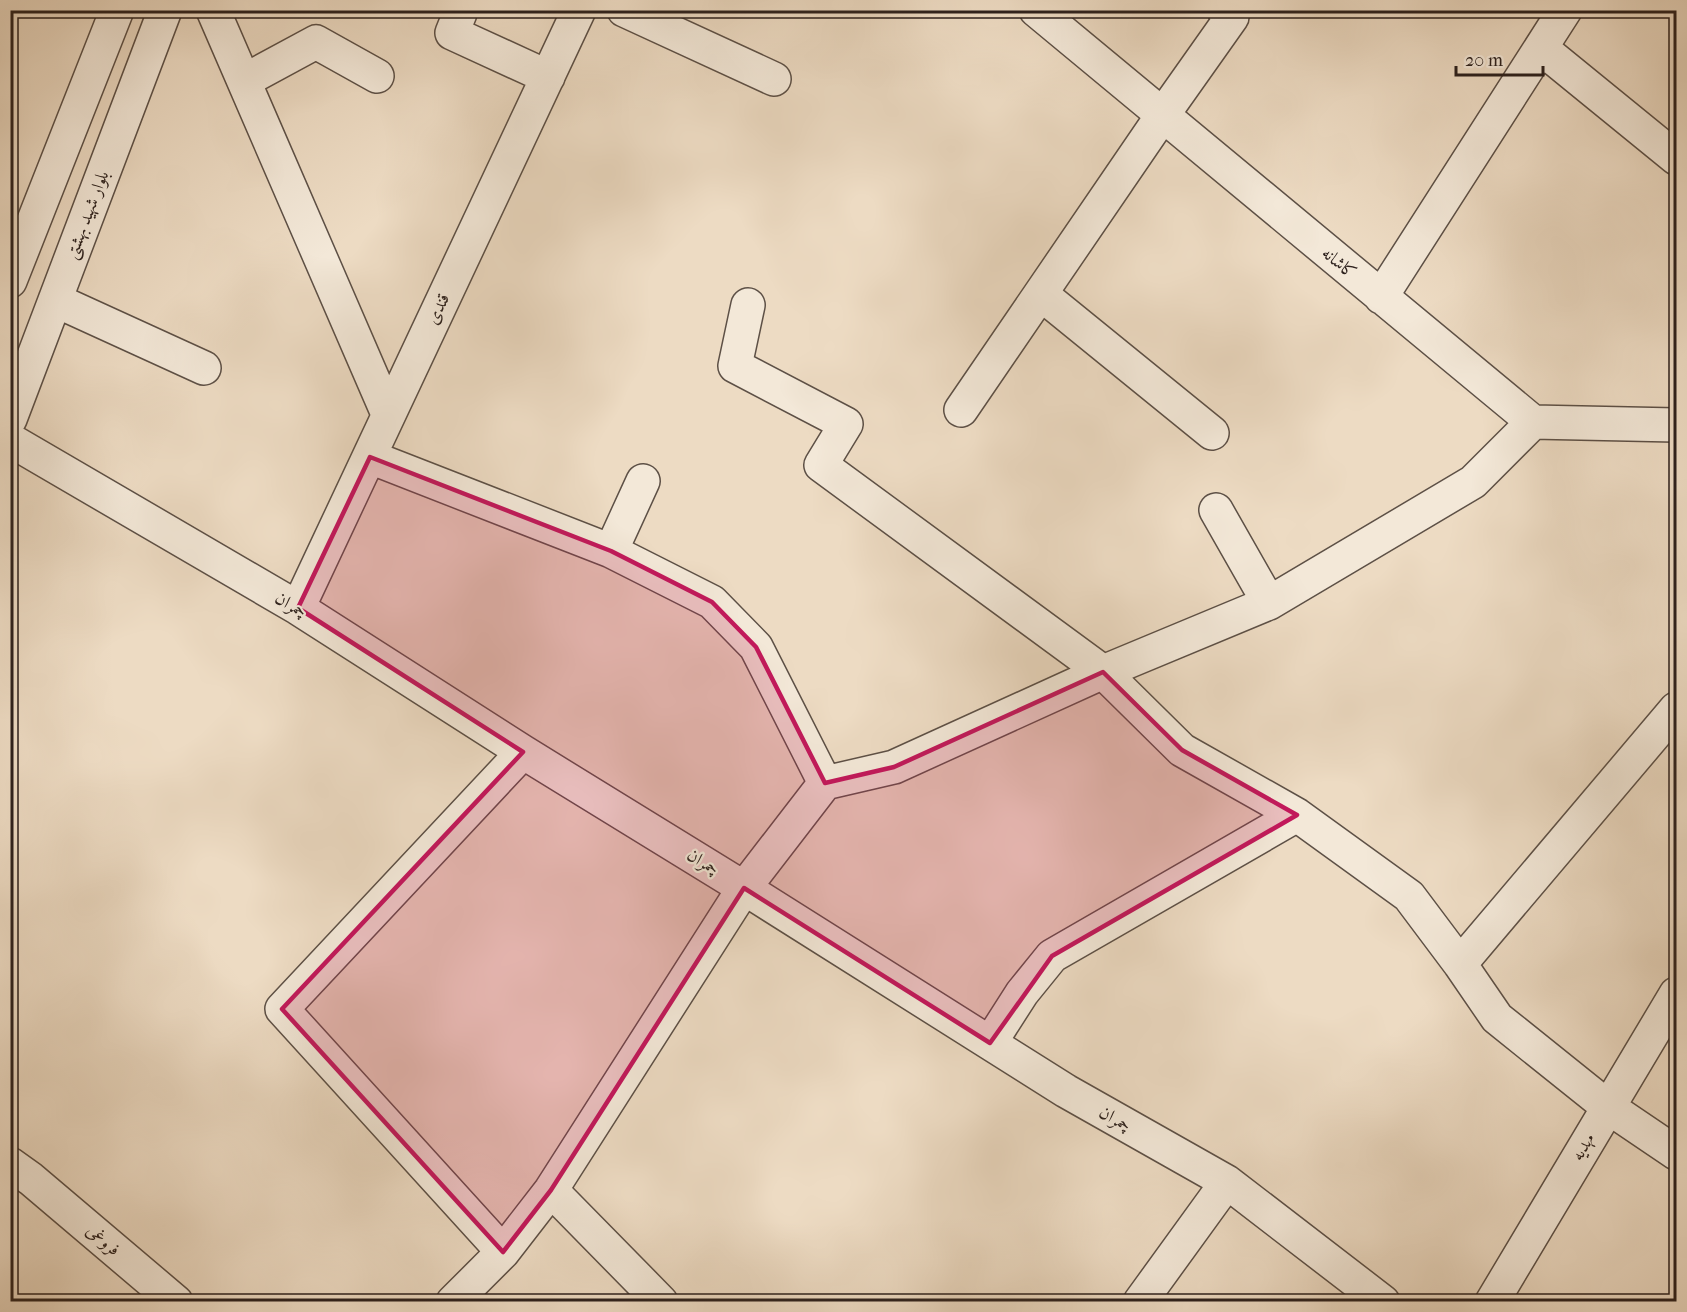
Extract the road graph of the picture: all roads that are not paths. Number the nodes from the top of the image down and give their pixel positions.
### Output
1 (117, 10) edge
2 (165, 10) edge
3 (213, 10) edge
4 (579, 10) edge
5 (624, 10) edge
6 (1224, 10) edge
7 (1565, 10) edge
8 (1038, 11) edge
9 (460, 13) dead end
10 (1541, 48) junction
11 (378, 76) dead end
12 (548, 77) junction
13 (774, 79) dead end
14 (244, 81) junction
15 (1162, 116) junction
16 (1677, 158) edge
17 (10, 281) edge
18 (1041, 294) junction
19 (1381, 297) junction
20 (55, 300) junction
21 (748, 305) dead end
22 (204, 368) dead end
23 (962, 410) dead end
24 (388, 414) junction
25 (10, 419) edge
26 (1533, 422) junction
27 (1677, 425) edge
28 (1212, 433) dead end
29 (10, 440) edge
30 (370, 457) junction
31 (643, 481) dead end
32 (1216, 510) dead end
33 (611, 551) junction
34 (1269, 603) junction
35 (298, 608) junction
36 (1103, 672) junction
37 (1677, 709) edge
38 (524, 752) junction
39 (825, 783) junction
40 (1297, 815) junction
41 (744, 888) junction
42 (1460, 964) junction
43 (1677, 994) edge
44 (990, 1043) junction
45 (1608, 1107) junction
46 (10, 1148) edge
47 (1677, 1153) edge
48 (21, 1172) edge
49 (1227, 1182) junction
50 (550, 1190) junction
51 (503, 1252) junction
52 (176, 1302) edge
53 (453, 1302) edge
54 (661, 1302) edge
55 (1140, 1302) edge
56 (1383, 1302) edge
57 (1492, 1302) edge

1 - 17 street
2 - 20 street, بلوار شهید بهشتی
3 - 14 street
4 - 12 street, قندی
5 - 13 street
6 - 15 street
7 - 10 street
8 - 15 street, کاشانه
9 - 12 street
10 - 16 street
10 - 19 street
11 - 14 street
12 - 24 street, قندی
14 - 24 street
15 - 18 street
15 - 19 street, کاشانه
18 - 23 street
18 - 28 street
19 - 26 street, کاشانه
20 - 22 street
20 - 25 street, بلوار شهید بهشتی
21 - 36 street
24 - 30 street, قندی
26 - 27 street
26 - 34 street
29 - 35 street, چمران
30 - 33 street
30 - 35 street, قندی
31 - 33 street
32 - 34 street
33 - 39 street
34 - 36 street
35 - 38 street, چمران
36 - 39 street
36 - 40 street
37 - 42 street
38 - 41 street, چمران
38 - 51 street
39 - 41 street
40 - 42 street
40 - 44 street
41 - 44 street, چمران
41 - 50 street
42 - 45 street
43 - 45 street, مهدیه
44 - 49 street, چمران
45 - 47 street
45 - 57 street, مهدیه
46 - 48 street, فروغی
48 - 52 street, فروغی
49 - 55 street
49 - 56 street, چمران
50 - 51 street
50 - 54 street
51 - 53 street

